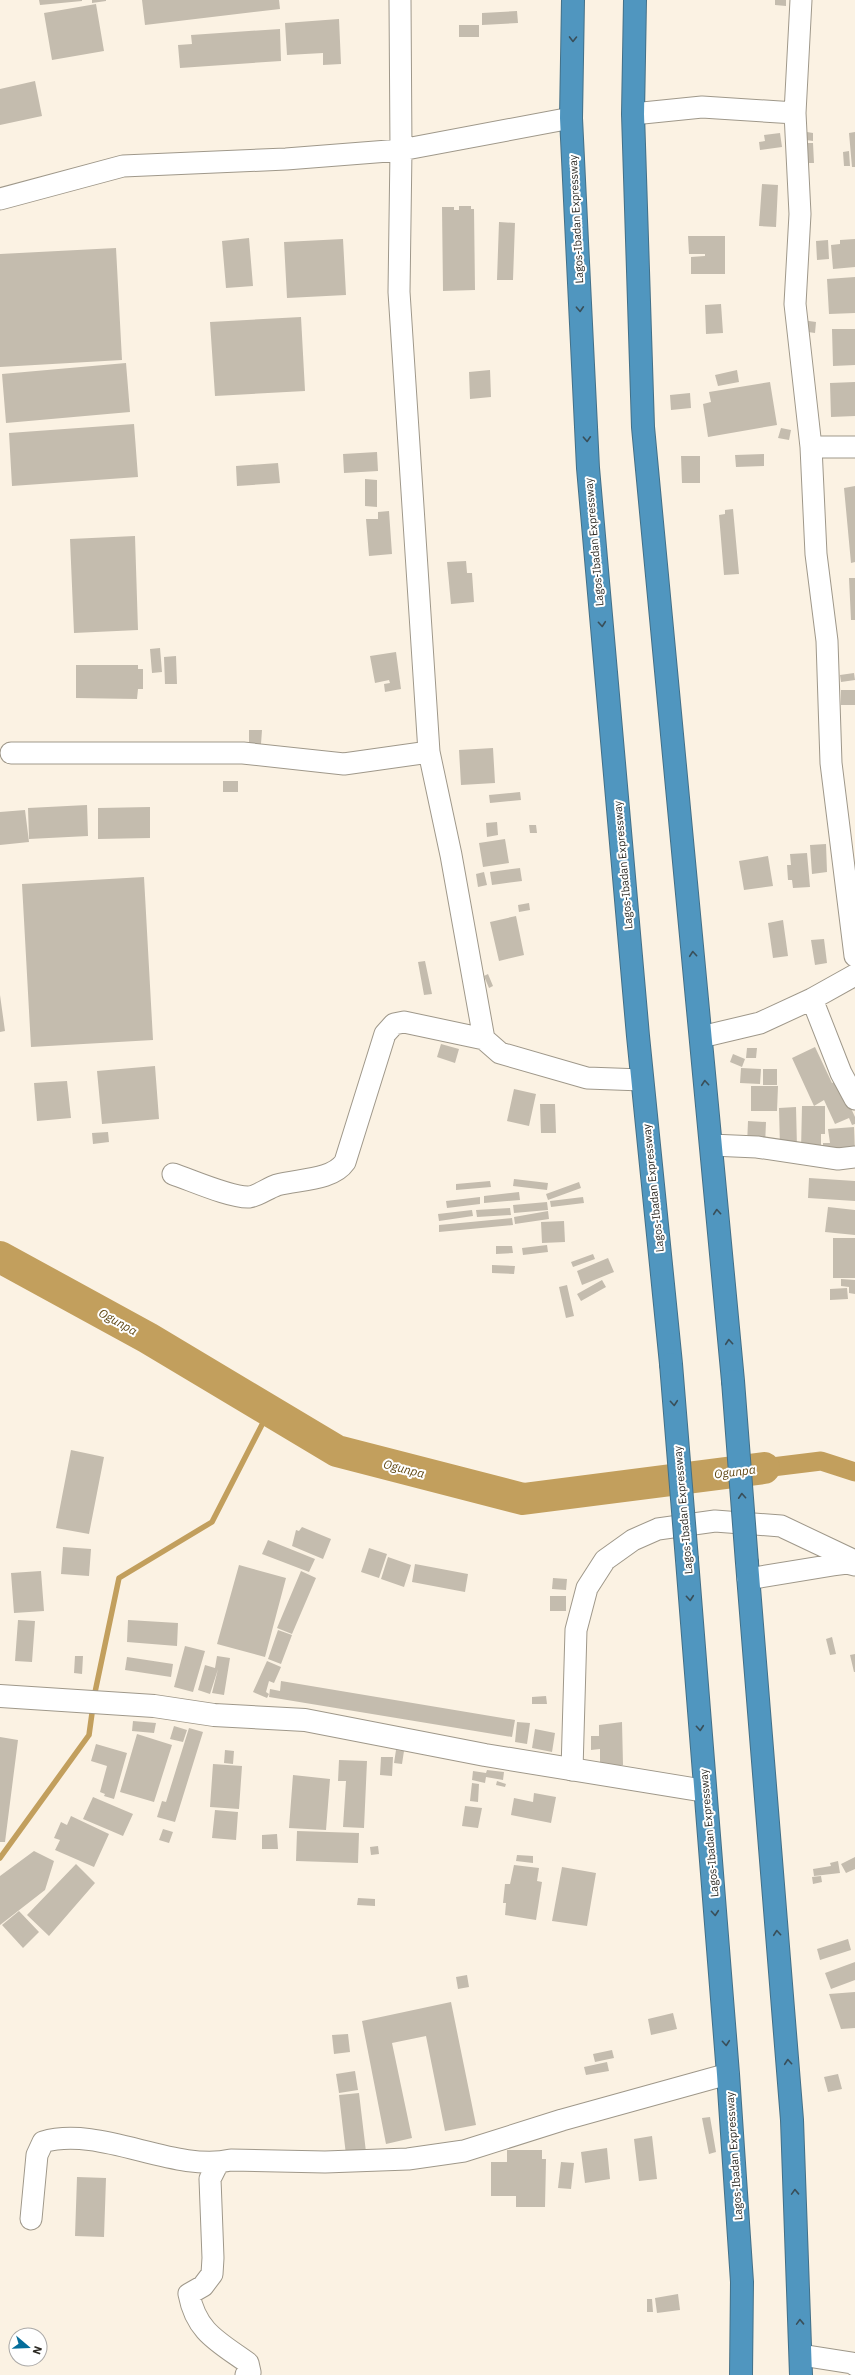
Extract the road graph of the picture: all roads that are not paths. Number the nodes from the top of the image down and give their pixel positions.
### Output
1 (400, 0) edge
2 (573, 0) edge
3 (635, 0) edge
4 (801, 0) edge
5 (795, 113) junction
6 (633, 114) junction
7 (571, 118) junction
8 (401, 150) junction
9 (0, 199) edge
10 (855, 446) edge
11 (811, 447) junction
12 (429, 752) junction
13 (11, 753) dead end
14 (855, 956) edge
15 (855, 975) edge
16 (812, 999) junction
17 (701, 1037) junction
18 (484, 1039) junction
19 (642, 1080) junction
20 (855, 1100) edge
21 (711, 1145) junction
22 (855, 1157) edge
23 (173, 1174) dead end
24 (855, 1561) edge
25 (855, 1565) edge
26 (748, 1571) junction
27 (0, 1696) edge
28 (572, 1770) junction
29 (705, 1791) junction
30 (728, 2074) junction
31 (218, 2163) junction
32 (31, 2219) dead end
33 (801, 2365) edge
34 (855, 2365) edge
35 (246, 2375) edge
36 (741, 2375) edge

1 - 8 street
2 -> 7 highway, Lagos-Ibadan Expressway
3 - 6 highway
4 - 5 street
5 - 6 street
5 - 11 street
17 -> 6 highway
7 - 8 street
7 -> 19 highway, Lagos-Ibadan Expressway
8 - 9 street
8 - 12 street
10 - 11 street
11 - 14 street
12 - 13 street
12 - 18 street
15 - 16 street
16 - 17 street
16 - 20 street
21 -> 17 highway
18 - 19 street
18 - 23 street
19 -> 29 highway, Lagos-Ibadan Expressway, bridge
21 - 22 street
26 -> 21 highway, bridge
24 - 28 street
25 - 26 street
33 -> 26 highway
27 - 28 street
28 - 29 street
29 -> 30 highway, Lagos-Ibadan Expressway
30 - 31 street
30 - 36 highway, Lagos-Ibadan Expressway
31 - 32 street
31 - 35 street
33 - 34 street

